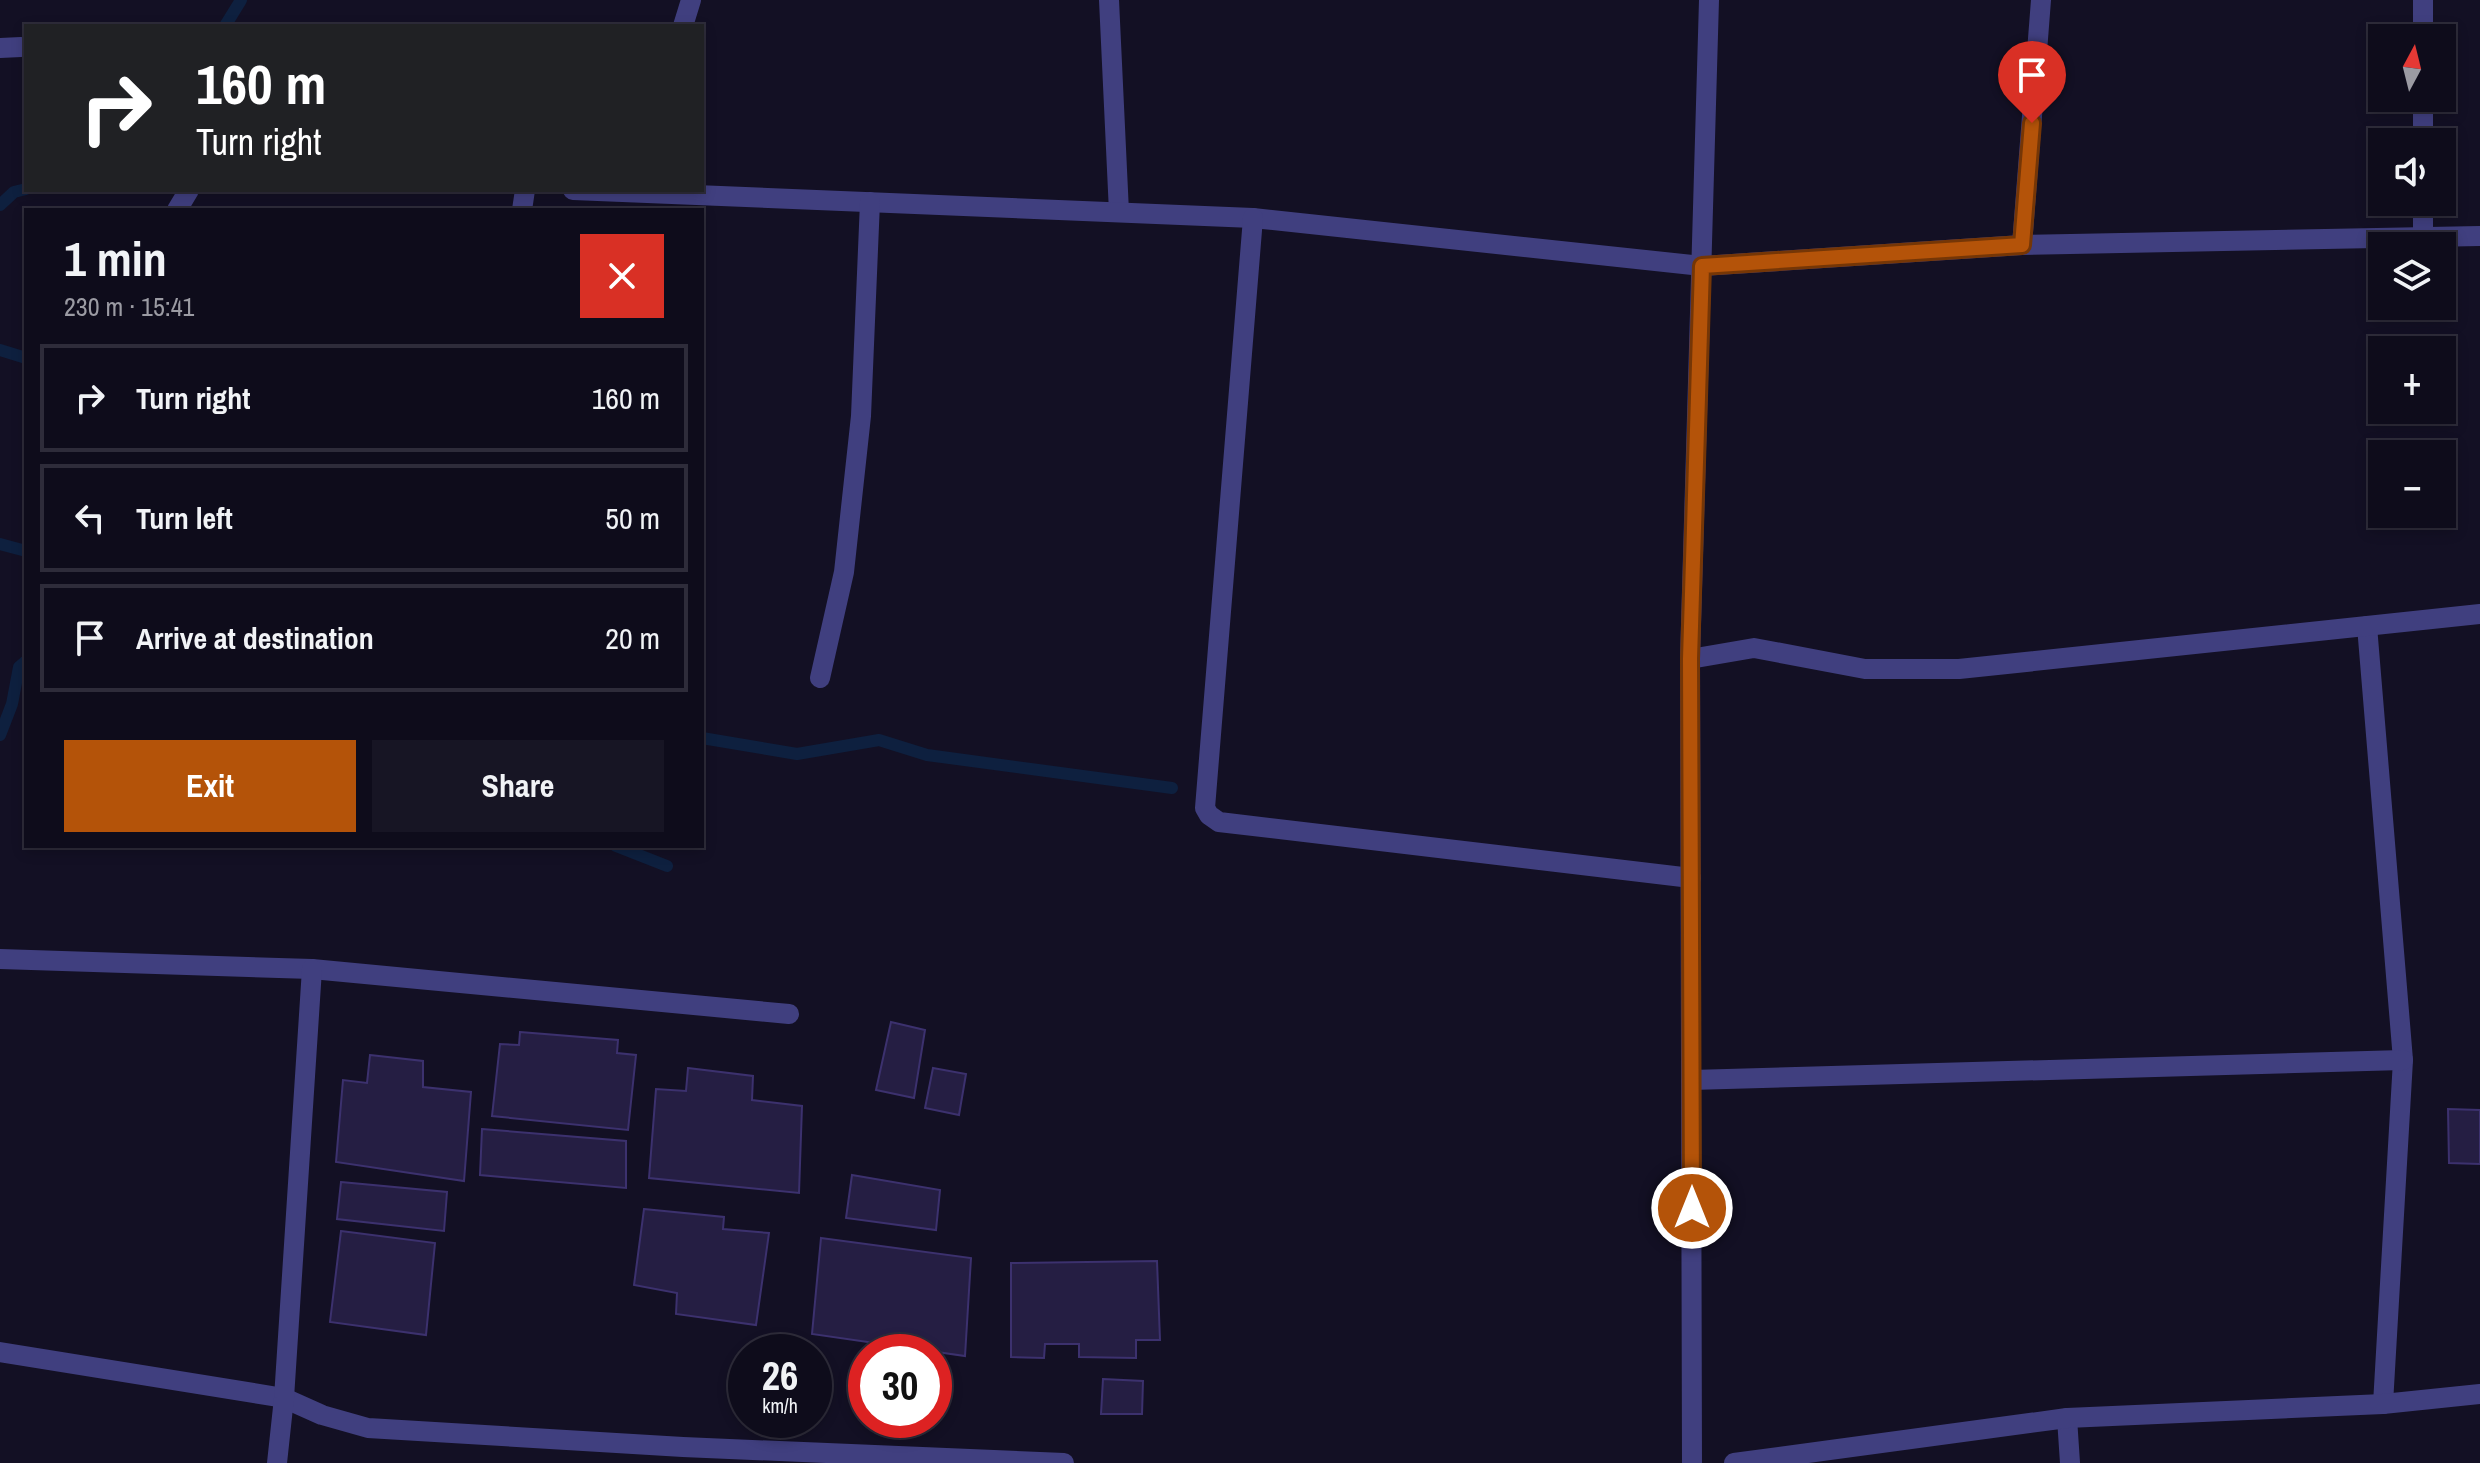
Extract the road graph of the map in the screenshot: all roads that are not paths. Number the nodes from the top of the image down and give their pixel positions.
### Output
1 (691, 0) edge
2 (1109, 0) edge
3 (1709, 0) edge
4 (2041, 0) edge
5 (2423, 0) edge
6 (684, 24) edge
7 (2423, 24) edge
8 (21, 47) dead end
9 (0, 48) edge
10 (622, 192) edge
11 (870, 202) junction
12 (1119, 212) junction
13 (1253, 218) junction
14 (2480, 236) edge
15 (2456, 237) edge
16 (2368, 239) edge
17 (2022, 245) junction
18 (1702, 266) junction
19 (2480, 614) edge
20 (2367, 626) junction
21 (1690, 659) junction
22 (820, 678) dead end
23 (1691, 878) junction
24 (0, 959) edge
25 (312, 969) junction
26 (789, 1014) dead end
27 (2403, 1060) junction
28 (1691, 1080) junction
29 (0, 1352) edge
30 (2480, 1394) edge
31 (284, 1398) junction
32 (2383, 1404) junction
33 (2067, 1418) junction
34 (682, 1455) edge
35 (277, 1463) edge
36 (1064, 1463) edge
37 (1692, 1463) edge
38 (1734, 1463) edge
39 (2070, 1463) edge

1 - 6 street
2 - 12 street
3 - 18 street
4 - 17 street
5 - 7 street
8 - 9 street
10 - 11 street
11 - 12 street
11 - 22 street
12 - 13 street
13 - 18 street
13 - 23 street
14 - 15 street
16 - 17 street
17 - 18 street
18 - 21 street
19 - 20 street
20 - 21 street
20 - 27 street
21 - 23 street
23 - 28 street
24 - 25 street
25 - 26 street
25 - 31 street
27 - 28 street
27 - 32 street
28 - 37 street
29 - 31 street
30 - 32 street
31 - 34 street
31 - 35 street
32 - 33 street
33 - 38 street
33 - 39 street
34 - 36 street

